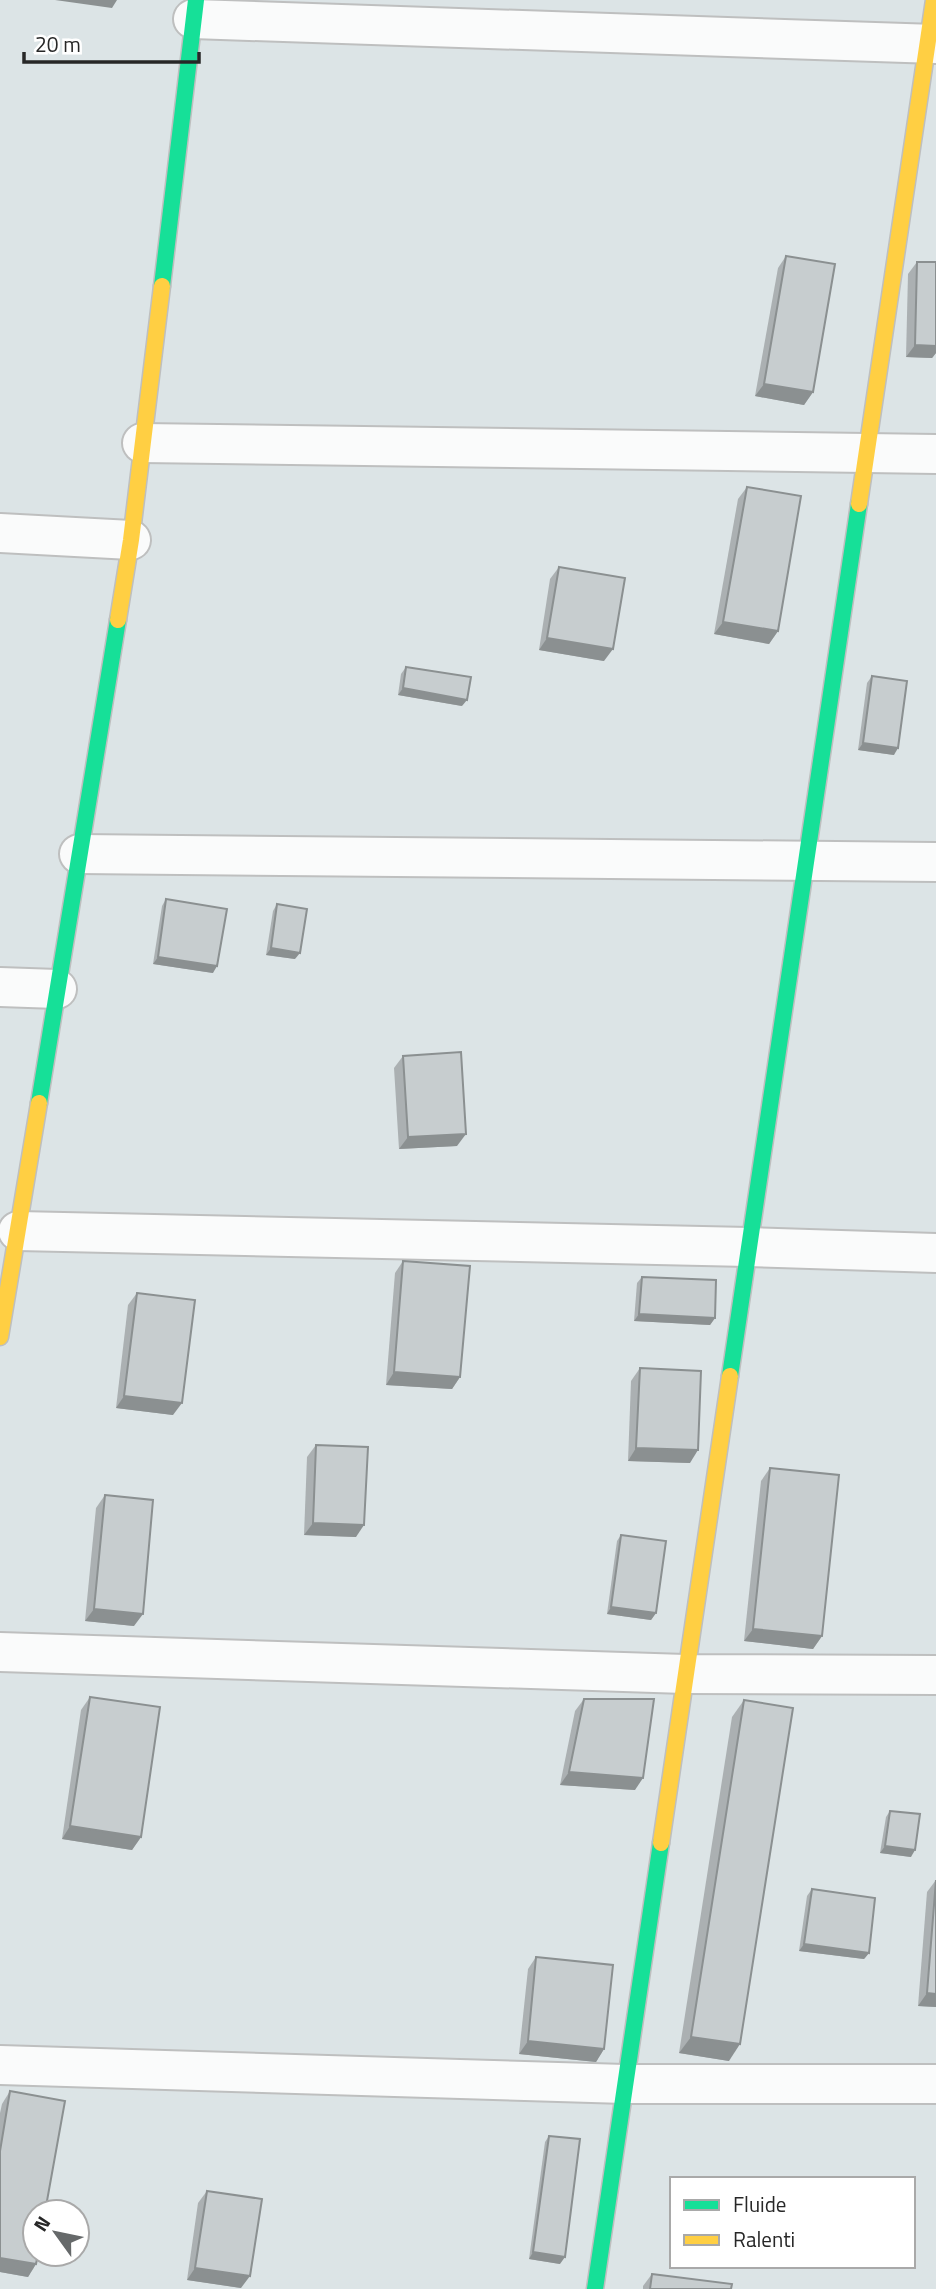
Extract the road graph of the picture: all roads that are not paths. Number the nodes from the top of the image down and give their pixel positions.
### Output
1 (934, 0) edge
2 (195, 9) edge
3 (932, 44) edge
4 (142, 443) junction
5 (866, 453) junction
6 (936, 454) edge
7 (0, 533) edge
8 (131, 540) junction
9 (79, 854) junction
10 (806, 861) junction
11 (936, 862) edge
12 (0, 987) edge
13 (57, 989) junction
14 (18, 1231) junction
15 (748, 1247) junction
16 (936, 1253) edge
17 (0, 1337) edge
18 (0, 1652) edge
19 (685, 1674) junction
20 (936, 1675) edge
21 (0, 2065) edge
22 (625, 2084) junction
23 (936, 2084) edge
24 (595, 2289) edge

1 - 3 street
2 - 3 street
2 - 4 street
3 - 5 street
4 - 5 street
4 - 8 street
5 - 6 street
5 - 10 street
7 - 8 street
8 - 9 street
9 - 10 street
9 - 13 street
10 - 11 street
10 - 15 street
12 - 13 street
13 - 14 street
14 - 15 street
14 - 17 street
15 - 16 street
15 - 19 street
18 - 19 street
19 - 20 street
19 - 22 street
21 - 22 street
22 - 23 street
22 - 24 street

